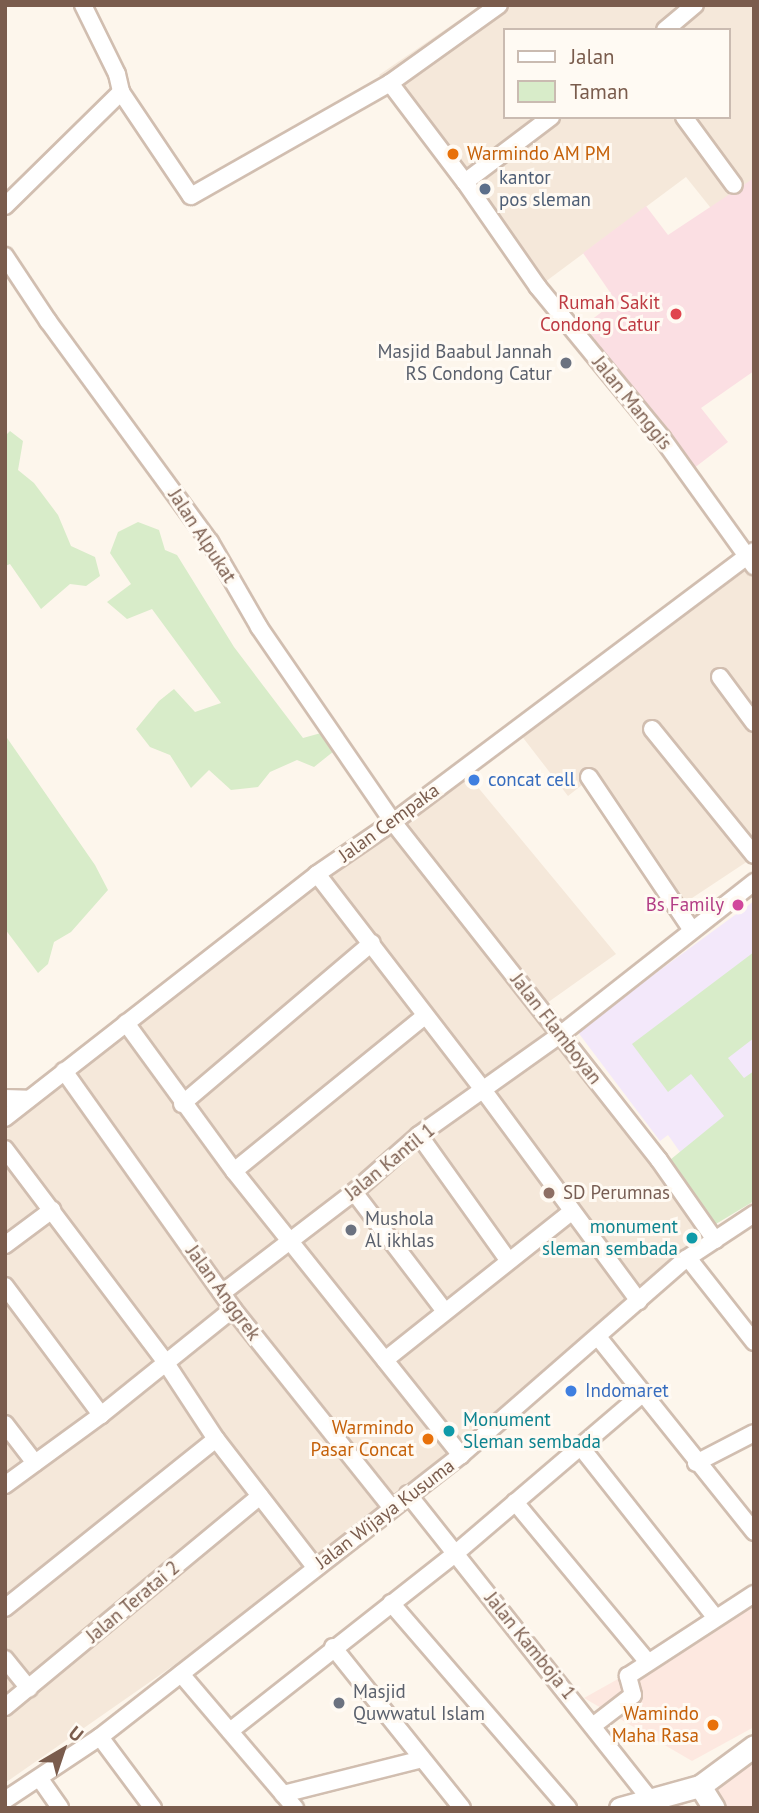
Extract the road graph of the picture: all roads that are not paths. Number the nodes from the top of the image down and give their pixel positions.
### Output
1 (83, 5) edge
2 (499, 5) edge
3 (695, 5) edge
4 (667, 28) edge
5 (390, 83) junction
6 (121, 92) junction
7 (548, 119) edge
8 (685, 119) edge
9 (465, 182) junction
10 (734, 185) dead end
11 (5, 206) edge
12 (5, 256) edge
13 (752, 558) edge
14 (720, 677) dead end
15 (754, 723) edge
16 (652, 729) dead end
17 (589, 777) dead end
18 (393, 822) junction
19 (754, 855) edge
20 (317, 874) junction
21 (754, 882) edge
22 (692, 930) junction
23 (372, 943) junction
24 (425, 1016) junction
25 (126, 1023) junction
26 (561, 1034) junction
27 (64, 1071) junction
28 (484, 1091) junction
29 (17, 1098) edge
30 (182, 1104) junction
31 (5, 1118) edge
32 (419, 1135) junction
33 (5, 1149) edge
34 (234, 1171) junction
35 (354, 1192) junction
36 (52, 1210) junction
37 (572, 1211) junction
38 (754, 1214) edge
39 (715, 1240) junction
40 (292, 1241) junction
41 (5, 1245) edge
42 (688, 1258) junction
43 (508, 1260) junction
44 (5, 1286) edge
45 (222, 1293) junction
46 (639, 1301) junction
47 (233, 1308) junction
48 (444, 1310) junction
49 (598, 1337) junction
50 (754, 1342) edge
51 (385, 1360) junction
52 (166, 1363) junction
53 (642, 1394) junction
54 (101, 1415) junction
55 (5, 1424) edge
56 (754, 1433) edge
57 (216, 1439) junction
58 (580, 1446) junction
59 (461, 1455) junction
60 (35, 1463) junction
61 (696, 1463) junction
62 (5, 1485) edge
63 (408, 1494) junction
64 (260, 1496) junction
65 (514, 1502) junction
66 (391, 1507) junction
67 (748, 1515) edge
68 (754, 1532) edge
69 (456, 1553) junction
70 (315, 1567) junction
71 (754, 1594) edge
72 (391, 1603) junction
73 (5, 1608) edge
74 (716, 1618) junction
75 (333, 1647) junction
76 (5, 1659) edge
77 (648, 1662) junction
78 (181, 1674) junction
79 (29, 1689) junction
80 (5, 1707) edge
81 (594, 1725) junction
82 (230, 1731) junction
83 (100, 1737) junction
84 (754, 1746) edge
85 (422, 1759) junction
86 (40, 1779) junction
87 (700, 1786) junction
88 (284, 1794) junction
89 (650, 1798) junction
90 (5, 1800) edge
91 (60, 1808) edge
92 (153, 1808) edge
93 (295, 1808) edge
94 (462, 1808) edge
95 (568, 1808) edge
96 (620, 1808) edge
97 (714, 1808) edge

1 - 6 street
2 - 5 street
3 - 4 street
5 - 6 street
5 - 9 street, Jalan Manggis
6 - 11 street
7 - 9 street
8 - 10 street
9 - 13 street, Jalan Manggis
12 - 18 street, Jalan Alpukat
13 - 18 street, Jalan Cempaka
14 - 15 street
16 - 19 street
17 - 22 street
18 - 20 street, Jalan Cempaka
18 - 26 street, Jalan Flamboyan
20 - 23 street
20 - 25 street, Jalan Cempaka
21 - 22 street, Jalan Kantil 1
22 - 26 street, Jalan Kantil 1
23 - 24 street
23 - 30 street
24 - 28 street
24 - 34 street
25 - 27 street, Jalan Cempaka
25 - 30 street
26 - 28 street, Jalan Kantil 1
26 - 39 street, Jalan Flamboyan
27 - 29 street, Jalan Cempaka
27 - 45 street, Jalan Anggrek
28 - 32 street, Jalan Kantil 1
28 - 37 street
29 - 31 street, Jalan Cempaka
30 - 34 street
32 - 35 street, Jalan Kantil 1
32 - 43 street
33 - 36 street
34 - 40 street
35 - 40 street, Jalan Kantil 1
35 - 48 street
36 - 41 street
36 - 52 street
37 - 43 street
37 - 46 street
38 - 39 street, Jalan Wijaya Kusuma
39 - 42 street, Jalan Wijaya Kusuma
40 - 45 street, Jalan Kantil 1
40 - 51 street
42 - 46 street, Jalan Wijaya Kusuma
42 - 50 street
43 - 48 street
44 - 54 street
45 - 47 street, Jalan Anggrek
46 - 49 street, Jalan Wijaya Kusuma
47 - 52 street
47 - 66 street, Jalan Anggrek
48 - 51 street
49 - 53 street
49 - 59 street, Jalan Wijaya Kusuma
51 - 59 street
52 - 54 street
52 - 57 street
53 - 58 street
53 - 61 street
54 - 60 street
55 - 60 street
56 - 61 street
57 - 64 street
57 - 73 street
58 - 65 street
58 - 74 street
59 - 63 street, Jalan Wijaya Kusuma
60 - 62 street
61 - 67 street
63 - 66 street, Jalan Wijaya Kusuma
63 - 69 street, Jalan Kamboja 1
64 - 70 street
64 - 79 street, Jalan Teratai 2
65 - 69 street
65 - 77 street
66 - 70 street, Jalan Wijaya Kusuma
67 - 68 street
69 - 72 street
69 - 81 street, Jalan Kamboja 1
70 - 78 street, Jalan Wijaya Kusuma
71 - 74 street
72 - 75 street
72 - 95 street
74 - 77 street
75 - 82 street
75 - 85 street
76 - 79 street
77 - 81 street
78 - 82 street
78 - 83 street, Jalan Wijaya Kusuma
79 - 80 street, Jalan Teratai 2
81 - 89 street, Jalan Kamboja 1
82 - 88 street
83 - 86 street, Jalan Wijaya Kusuma
83 - 92 street
84 - 87 main road
85 - 88 street
85 - 94 street
86 - 90 street, Jalan Wijaya Kusuma
86 - 91 street
87 - 89 main road
87 - 97 main road
88 - 93 street
89 - 96 main road

